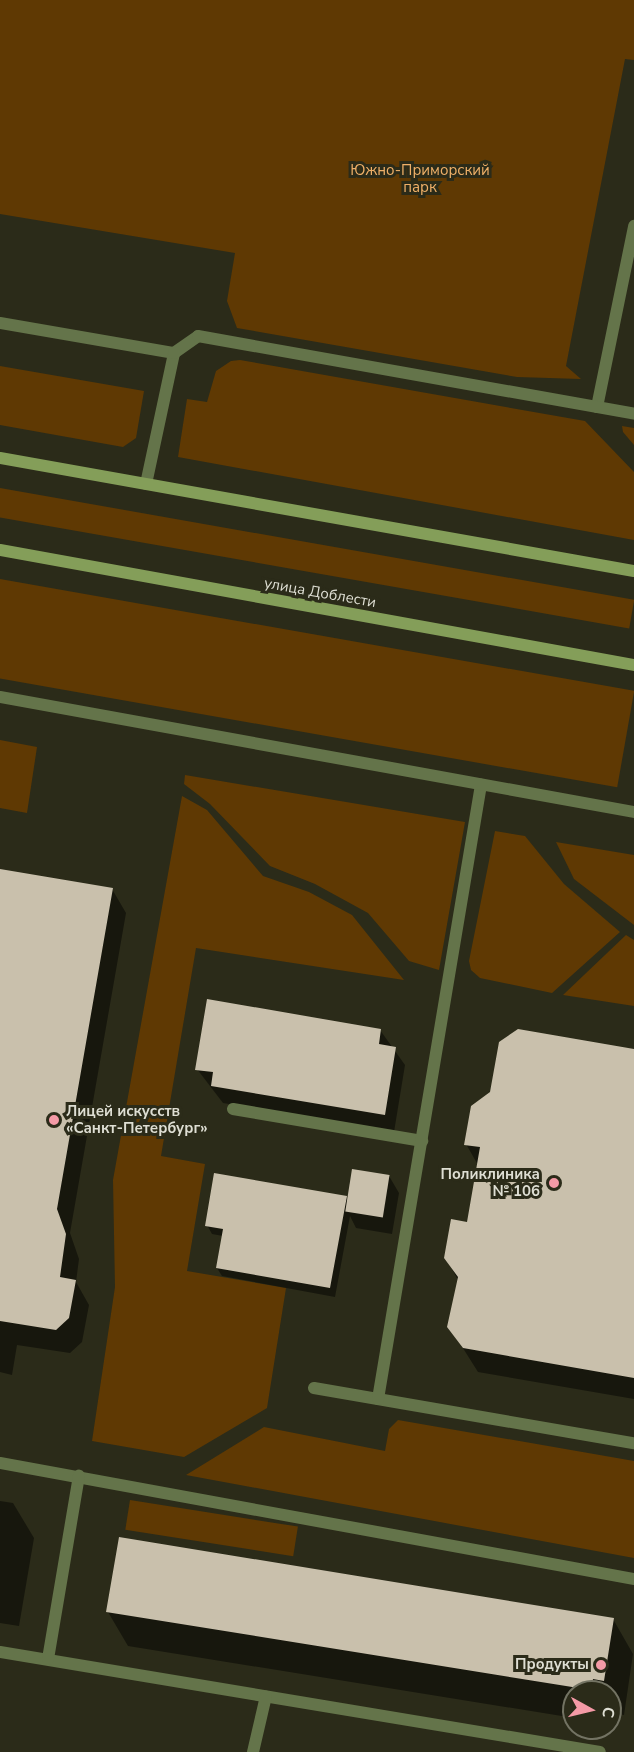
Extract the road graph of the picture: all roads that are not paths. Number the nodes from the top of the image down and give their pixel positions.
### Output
1 (634, 226) edge
2 (0, 323) edge
3 (174, 353) junction
4 (597, 407) junction
5 (634, 414) edge
6 (0, 458) edge
7 (146, 484) junction
8 (0, 550) edge
9 (634, 571) edge
10 (634, 665) edge
11 (0, 697) edge
12 (481, 784) junction
13 (634, 812) edge
14 (233, 1109) dead end
15 (422, 1141) junction
16 (314, 1388) dead end
17 (378, 1399) junction
18 (634, 1443) edge
19 (0, 1463) edge
20 (79, 1476) junction
21 (634, 1579) edge
22 (0, 1652) edge
23 (48, 1659) junction
24 (266, 1696) junction
25 (583, 1750) edge
26 (253, 1752) edge
27 (600, 1752) edge

1 - 4 street
2 - 3 street
3 - 4 street
3 - 7 street
4 - 5 street
6 - 7 main road
7 - 9 main road
8 - 10 main road, улица Доблести
11 - 12 street
12 - 13 street
12 - 15 street
14 - 15 street
15 - 17 street
16 - 17 street
17 - 18 street
19 - 20 street
20 - 21 street
20 - 23 street
22 - 23 street
23 - 24 street
24 - 25 street
24 - 26 street
25 - 27 street

